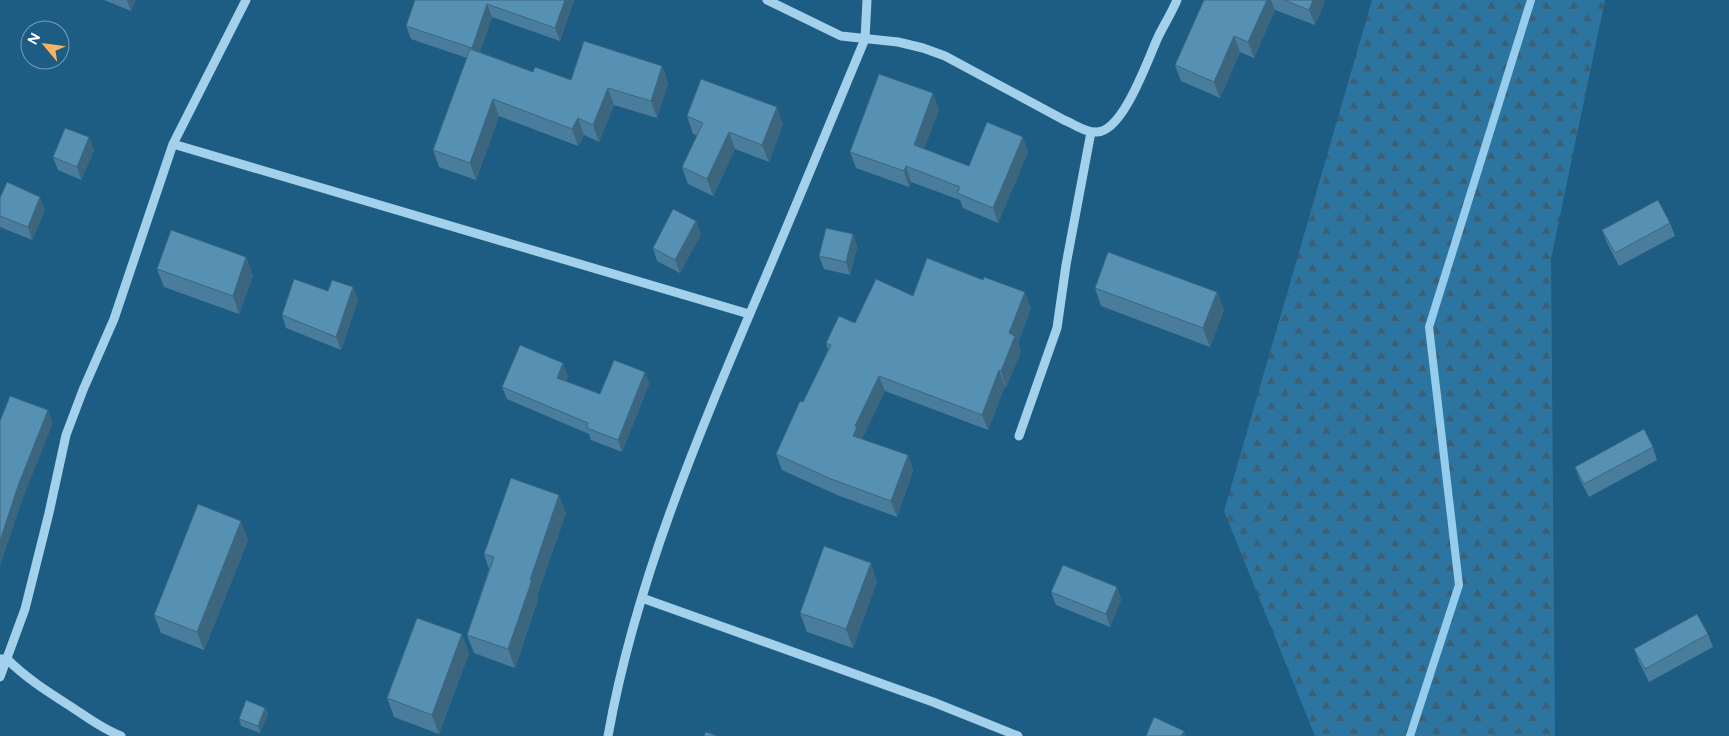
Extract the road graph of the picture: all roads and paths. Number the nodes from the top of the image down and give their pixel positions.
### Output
1 (246, 0) edge
2 (767, 0) edge
3 (867, 0) edge
4 (1177, 0) edge
5 (865, 39) junction
6 (1091, 132) junction
7 (173, 144) junction
8 (749, 314) junction
9 (1019, 436) dead end
10 (642, 598) junction
11 (3, 659) edge
12 (0, 678) edge
13 (121, 736) edge
14 (608, 736) edge
15 (1018, 736) edge

1 - 7 street
2 - 5 street
3 - 5 street
4 - 6 street
5 - 6 street
5 - 8 street
6 - 9 street
7 - 8 street
7 - 11 street
8 - 10 street
10 - 14 street
10 - 15 street
11 - 12 street
11 - 13 street

